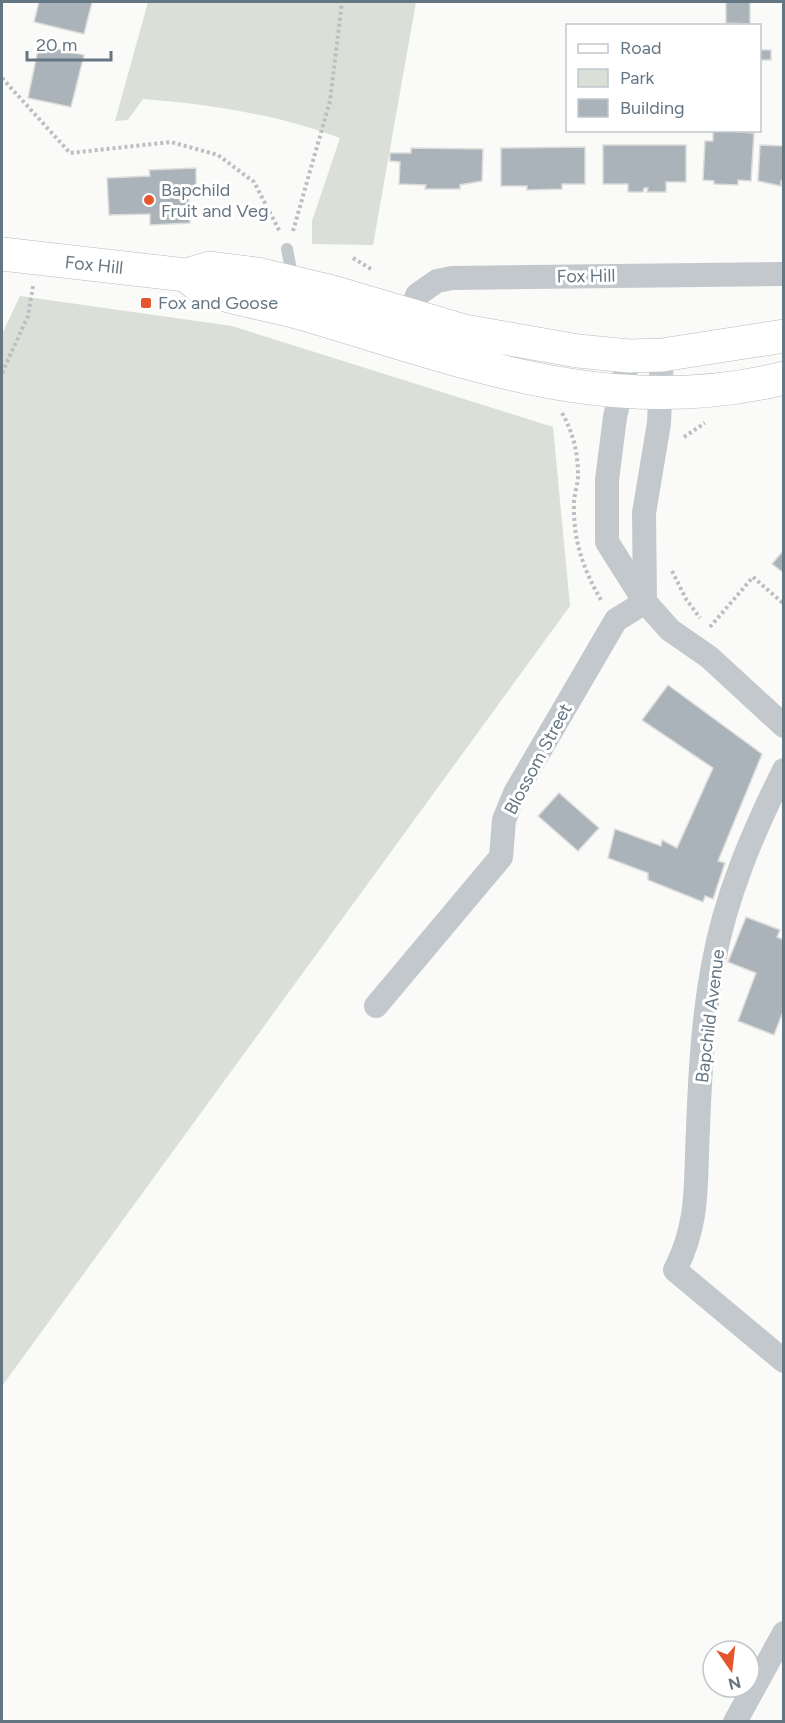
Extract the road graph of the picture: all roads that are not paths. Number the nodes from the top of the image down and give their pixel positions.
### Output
1 (287, 249) road end
2 (2, 254) edge
3 (783, 274) edge
4 (299, 298) junction
5 (413, 332) junction
6 (783, 336) edge
7 (662, 355) junction
8 (629, 356) junction
9 (783, 378) edge
10 (622, 392) junction
11 (658, 393) junction
12 (645, 602) junction
13 (783, 726) edge
14 (783, 770) edge
15 (376, 1006) dead end
16 (783, 1360) edge
17 (783, 1633) edge
18 (735, 1722) edge

1 - 4 lane
2 - 4 main road, Fox Hill
3 - 5 street, Fox Hill
4 - 5 main road, Fox Hill
5 - 8 main road, Fox Hill
5 - 10 main road, Fox Hill
6 - 7 main road, Fox Hill
7 - 8 main road, Fox Hill
7 - 11 street
8 - 10 street
9 - 11 main road, Fox Hill
10 - 11 main road, Fox Hill
10 - 12 street
11 - 12 street
12 - 13 street
12 - 15 street, Blossom Street
14 - 16 street, Bapchild Avenue
17 - 18 street

